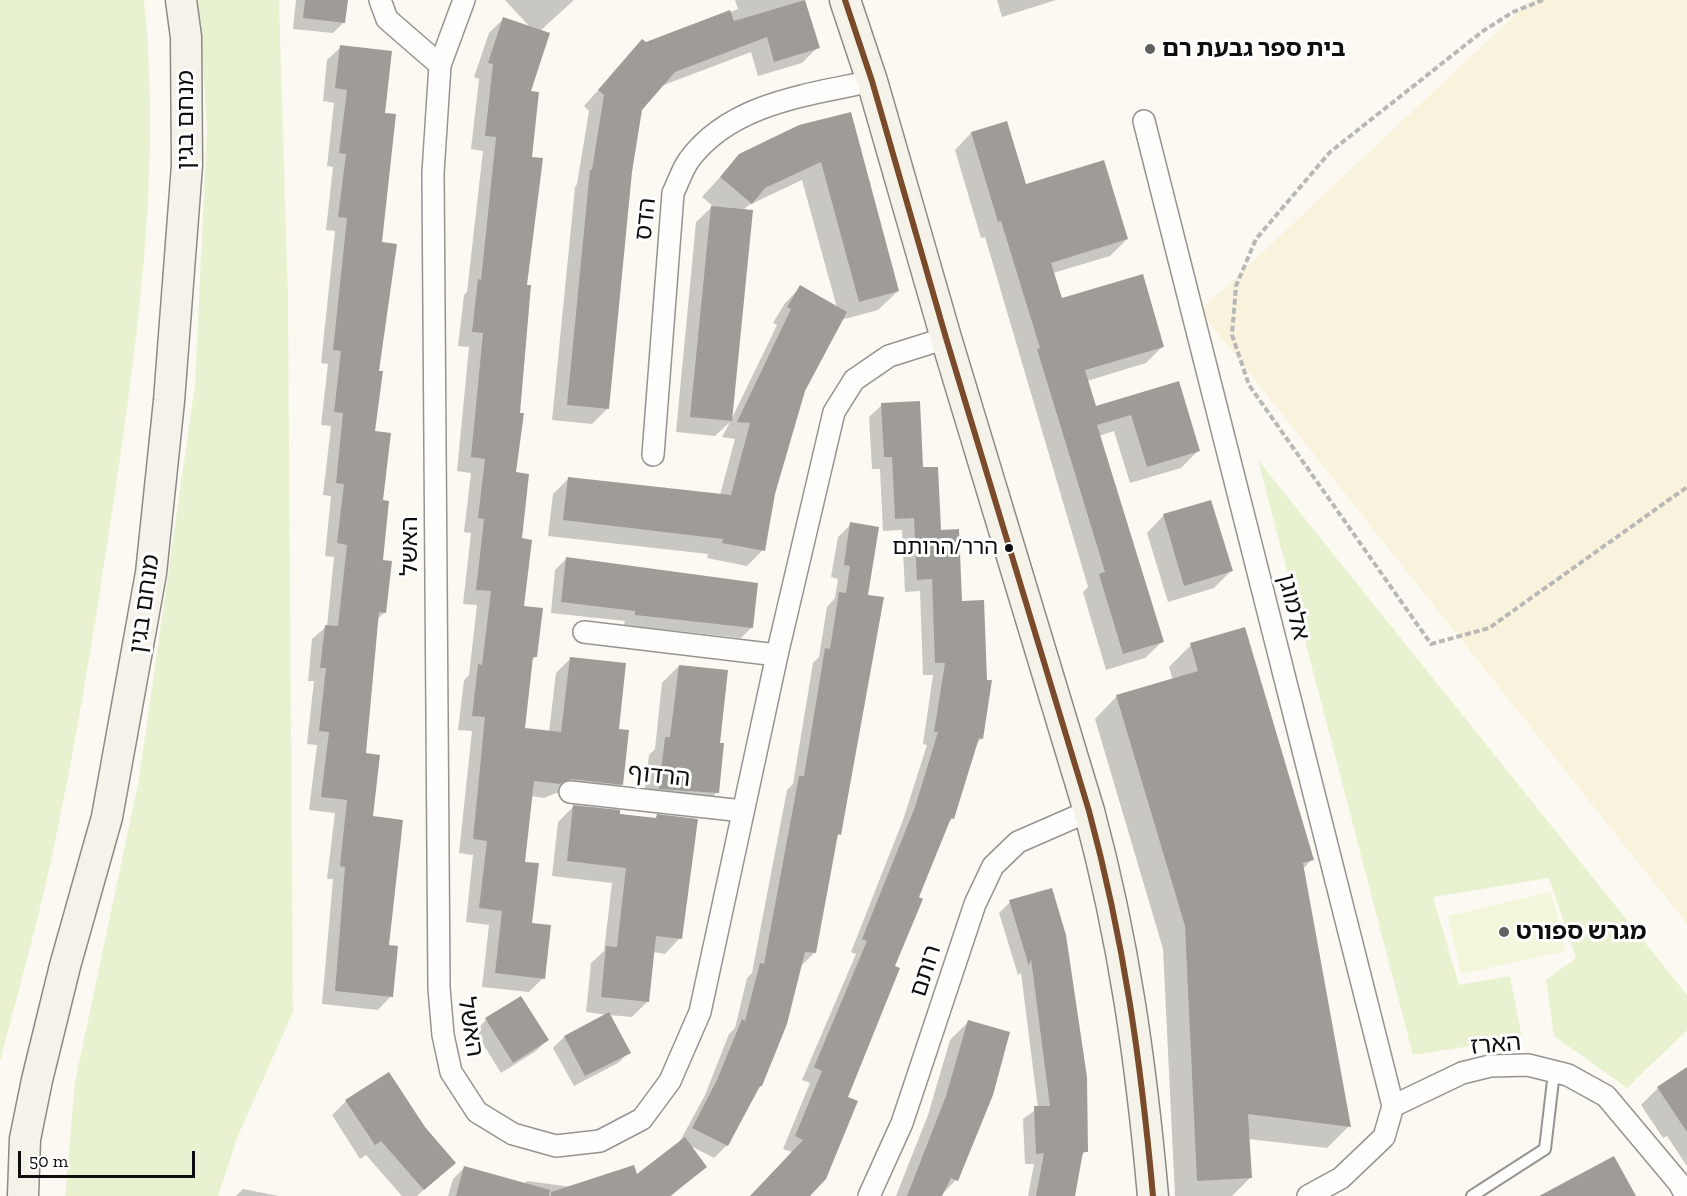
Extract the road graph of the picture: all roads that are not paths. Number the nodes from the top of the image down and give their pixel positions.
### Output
1 (181, 0) edge
2 (380, 0) edge
3 (464, 0) edge
4 (845, 0) edge
5 (440, 65) junction
6 (872, 81) junction
7 (1144, 121) dead end
8 (946, 338) junction
9 (653, 454) dead end
10 (584, 632) dead end
11 (777, 655) junction
12 (570, 792) dead end
13 (743, 811) junction
14 (1089, 811) junction
15 (1554, 1072) junction
16 (1393, 1106) junction
17 (23, 1196) edge
18 (869, 1196) edge
19 (1153, 1196) edge
20 (1308, 1196) edge
21 (1472, 1196) edge
22 (1686, 1196) edge

1 - 17 street, מנחם בגין
2 - 5 street
3 - 5 street, האשל
4 - 6 street
5 - 13 street, האשל
6 - 8 street
6 - 9 street, הדס
7 - 16 street, אלמוגן
8 - 11 street, האשל
8 - 14 street
10 - 11 street
11 - 13 street, האשל
12 - 13 street, הרדוף
14 - 18 street, רותם
14 - 19 street
15 - 16 street, הארז
15 - 21 lane
15 - 22 street, הארז
16 - 20 street

